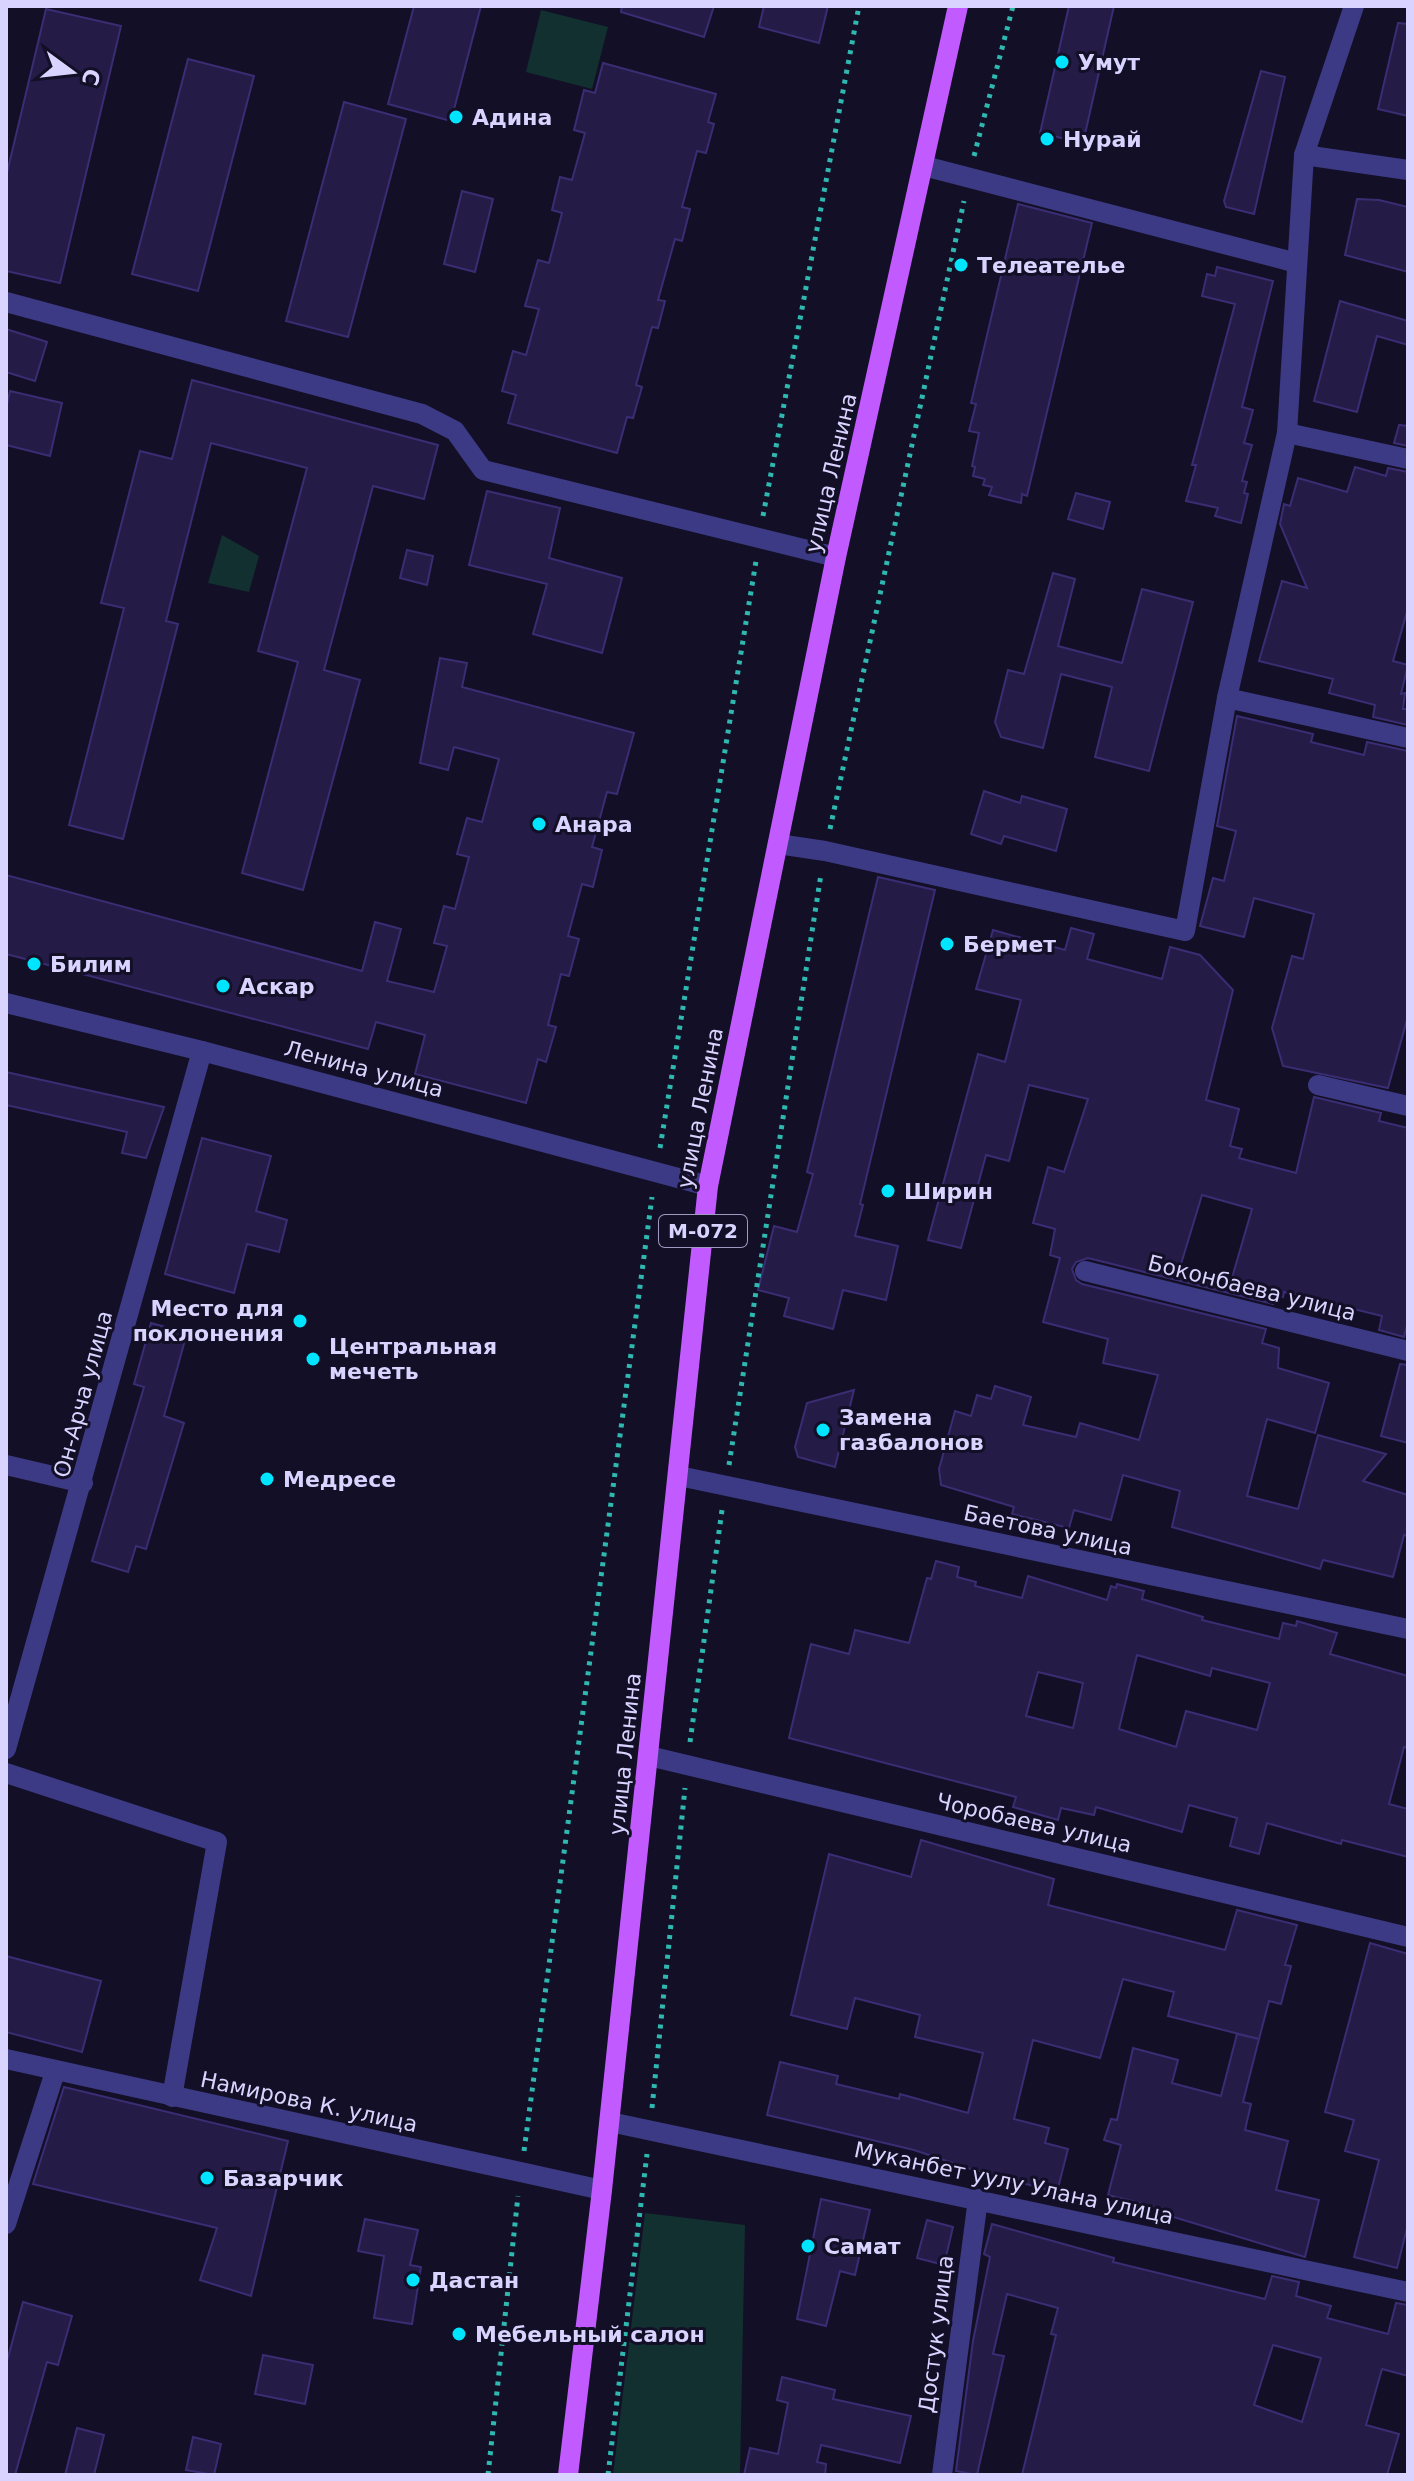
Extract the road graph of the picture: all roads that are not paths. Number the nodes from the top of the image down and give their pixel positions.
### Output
1 (958, 6) edge
2 (1354, 6) edge
3 (1304, 155) junction
4 (924, 166) junction
5 (1408, 170) edge
6 (1297, 263) junction
7 (6, 302) edge
8 (1287, 433) junction
9 (1408, 459) edge
10 (836, 557) junction
11 (1227, 698) junction
12 (1408, 738) edge
13 (778, 844) junction
14 (6, 1003) edge
15 (202, 1051) junction
16 (1318, 1085) dead end
17 (1408, 1106) edge
18 (708, 1186) junction
19 (1085, 1271) dead end
20 (1408, 1351) edge
21 (6, 1465) edge
22 (679, 1476) junction
23 (83, 1483) junction
24 (1408, 1629) edge
25 (6, 1749) edge
26 (649, 1756) junction
27 (6, 1773) edge
28 (1408, 1937) edge
29 (6, 2059) edge
30 (55, 2072) junction
31 (172, 2097) junction
32 (610, 2122) junction
33 (602, 2190) junction
34 (978, 2199) junction
35 (6, 2224) edge
36 (1408, 2292) edge
37 (568, 2475) edge
38 (942, 2475) edge

1 - 4 main road, улица Ленина / М-072
2 - 3 street
3 - 5 street
3 - 6 street
4 - 6 street
4 - 10 main road, улица Ленина / М-072
6 - 8 street
7 - 10 street
8 - 9 street
8 - 11 street
10 - 13 main road, улица Ленина / М-072
11 - 12 street
11 - 13 street
13 - 18 main road, улица Ленина / М-072
14 - 15 street, Ленина улица
15 - 18 street, Ленина улица
15 - 23 street, Он-Арча улица
16 - 17 street
18 - 22 main road, улица Ленина / М-072
19 - 20 street, Боконбаева улица
21 - 23 street
22 - 24 street, Баетова улица
22 - 26 main road, улица Ленина / М-072
23 - 25 street, Он-Арча улица
26 - 28 street, Чоробаева улица
26 - 32 main road, улица Ленина / М-072
27 - 31 street
29 - 30 street, Намирова К. улица
30 - 31 street, Намирова К. улица
30 - 35 street
31 - 33 street, Намирова К. улица
32 - 33 main road, улица Ленина / М-072
32 - 34 street, Муканбет уулу Улана улица
33 - 37 main road, улица Ленина / М-072
34 - 36 street, Муканбет уулу Улана улица
34 - 38 street, Достук улица

